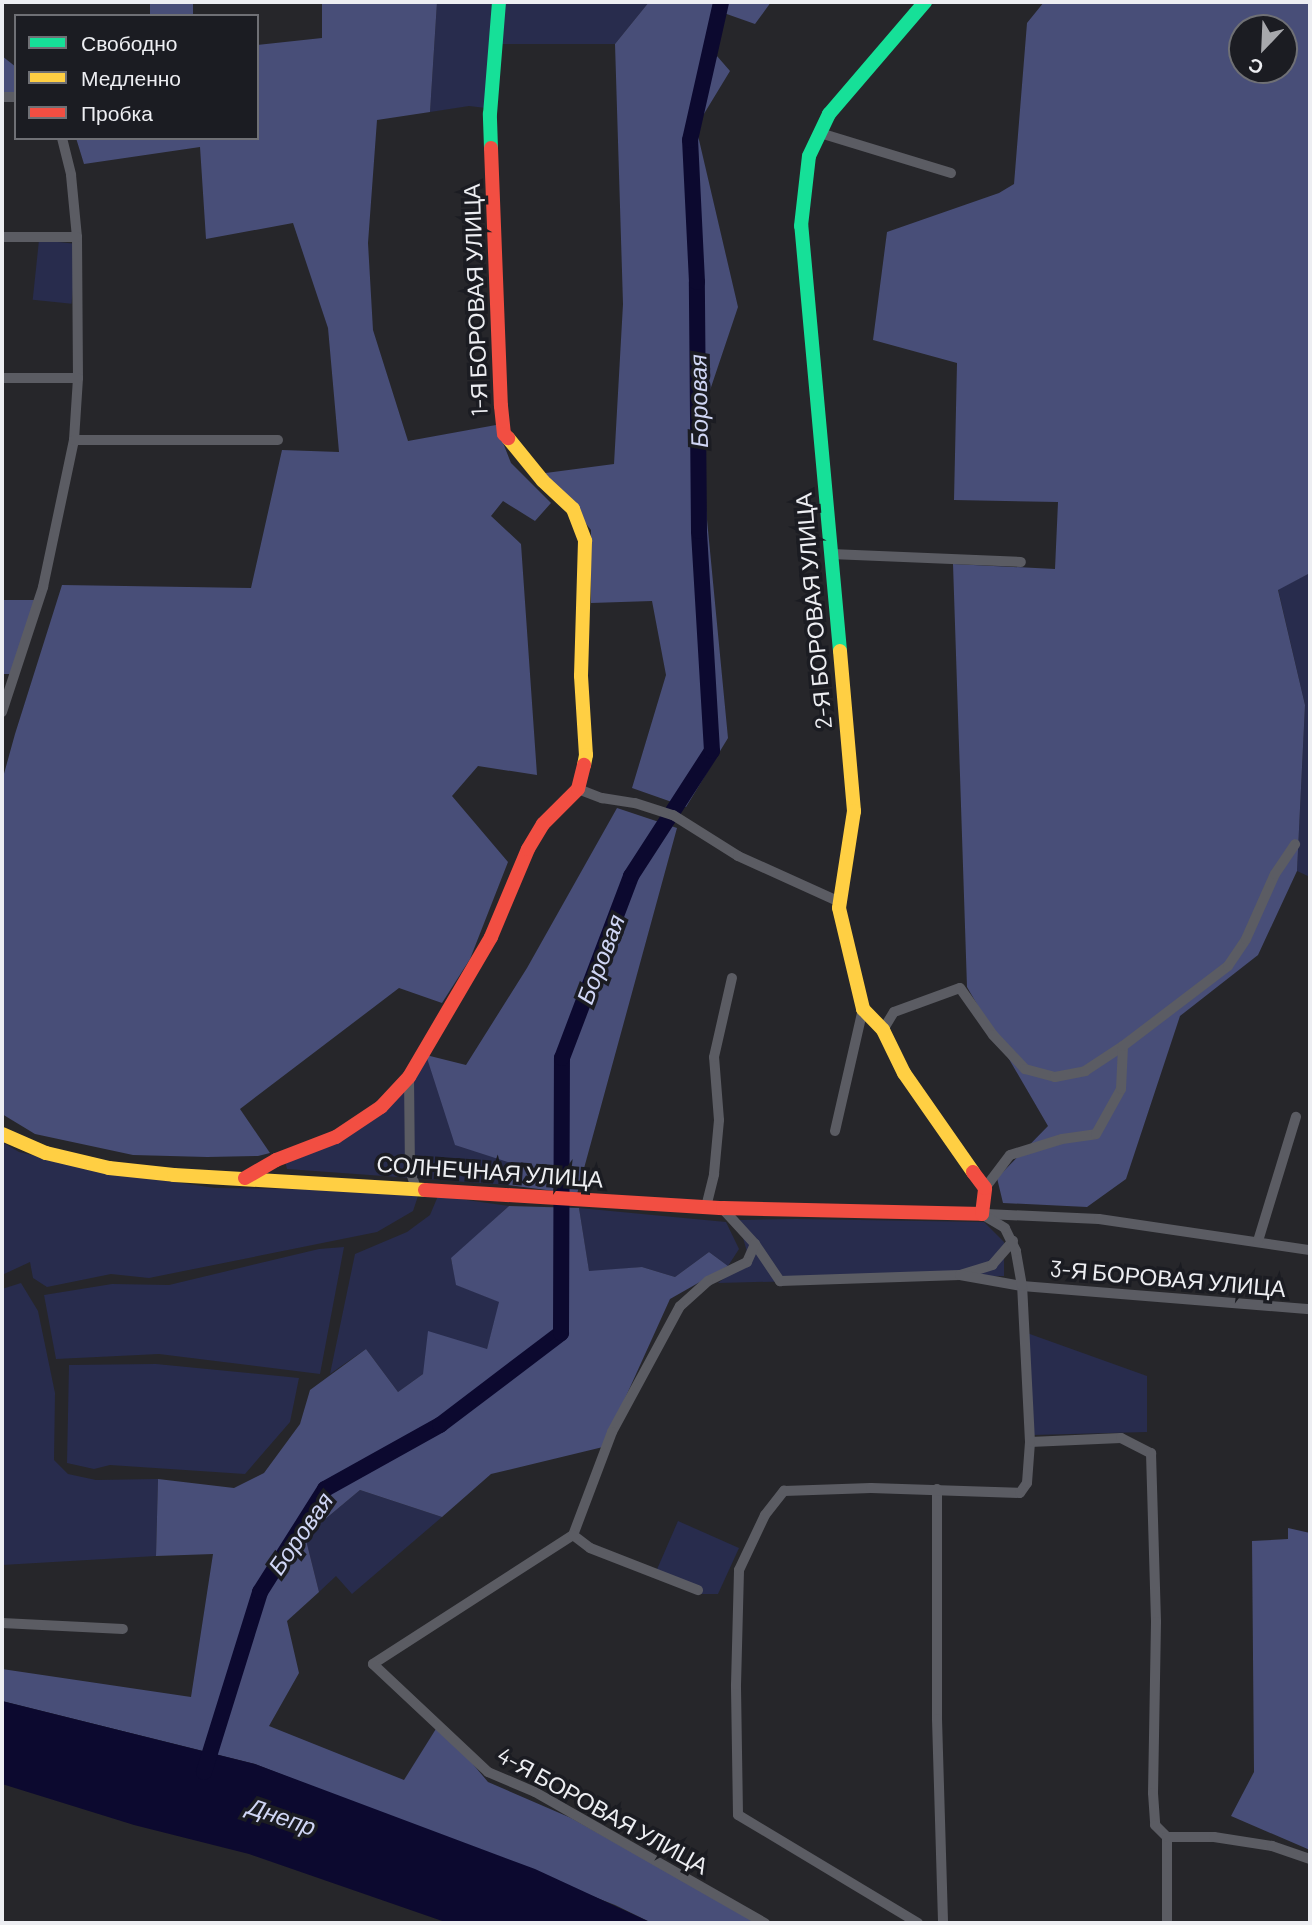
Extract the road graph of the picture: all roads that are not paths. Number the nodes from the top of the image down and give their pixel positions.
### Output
1 (499, 2) edge
2 (925, 2) edge
3 (820, 133) junction
4 (62, 140) edge
5 (951, 173) dead end
6 (2, 237) edge
7 (77, 237) junction
8 (2, 378) edge
9 (78, 378) junction
10 (74, 440) junction
11 (278, 440) dead end
12 (831, 554) junction
13 (1021, 562) dead end
14 (2, 712) edge
15 (579, 789) junction
16 (1294, 844) dead end
17 (840, 902) junction
18 (732, 978) dead end
19 (863, 1009) junction
20 (883, 1030) junction
21 (1123, 1046) junction
22 (409, 1077) junction
23 (1296, 1117) dead end
24 (835, 1131) dead end
25 (2, 1134) edge
26 (244, 1179) junction
27 (985, 1188) junction
28 (416, 1189) junction
29 (706, 1207) junction
30 (722, 1208) junction
31 (982, 1214) junction
32 (1013, 1241) junction
33 (1258, 1241) junction
34 (755, 1244) junction
35 (1310, 1250) edge
36 (960, 1275) junction
37 (1022, 1286) junction
38 (1310, 1309) edge
39 (1030, 1442) junction
40 (937, 1489) junction
41 (573, 1535) junction
42 (698, 1590) dead end
43 (2, 1623) edge
44 (123, 1629) dead end
45 (1167, 1837) junction
46 (1310, 1859) edge
47 (765, 1923) edge
48 (918, 1923) edge
49 (943, 1923) edge
50 (1167, 1923) edge

1 - 15 street, 1-Я БОРОВАЯ УЛИЦА
2 - 3 street, 2-Я БОРОВАЯ УЛИЦА
3 - 5 street
3 - 12 street, 2-Я БОРОВАЯ УЛИЦА
4 - 7 street
6 - 7 street
7 - 9 street
8 - 9 street
9 - 10 street
10 - 11 street
10 - 14 street
12 - 13 street
12 - 17 street, 2-Я БОРОВАЯ УЛИЦА
15 - 17 street
15 - 22 street
16 - 21 street
17 - 19 street, 2-Я БОРОВАЯ УЛИЦА
18 - 29 street
19 - 20 street, 2-Я БОРОВАЯ УЛИЦА
19 - 24 street
20 - 21 street
20 - 27 street, 2-Я БОРОВАЯ УЛИЦА
21 - 27 street
22 - 26 street
22 - 28 street
23 - 33 street
25 - 26 street, СОЛНЕЧНАЯ УЛИЦА
26 - 28 street, СОЛНЕЧНАЯ УЛИЦА
27 - 31 street
28 - 29 street, СОЛНЕЧНАЯ УЛИЦА
29 - 30 street, СОЛНЕЧНАЯ УЛИЦА
30 - 31 street, СОЛНЕЧНАЯ УЛИЦА
30 - 34 street
31 - 32 street
31 - 33 street
32 - 36 street
32 - 37 street
33 - 35 street
34 - 36 street
34 - 41 street
36 - 37 street, 3-Я БОРОВАЯ УЛИЦА
37 - 38 street, 3-Я БОРОВАЯ УЛИЦА
37 - 39 street
39 - 40 street
39 - 45 street
40 - 48 street
40 - 49 street
41 - 42 street
41 - 47 street, 4-Я БОРОВАЯ УЛИЦА
43 - 44 street
45 - 46 street
45 - 50 street

